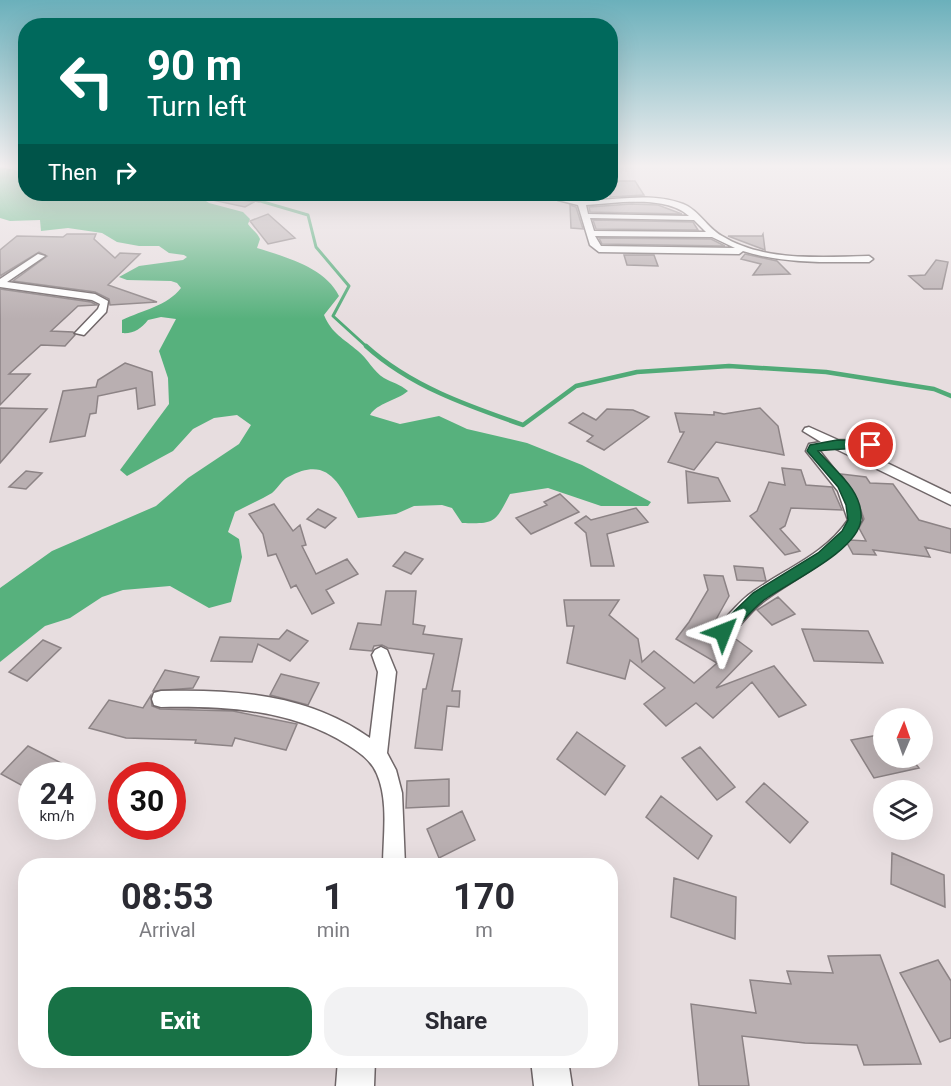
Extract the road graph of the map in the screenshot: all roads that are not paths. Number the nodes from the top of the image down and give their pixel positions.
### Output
1 (585, 218) edge
2 (676, 218) edge
3 (694, 218) joint
4 (590, 233) junction
5 (713, 235) junction
6 (750, 251) junction
7 (41, 256) dead end
8 (869, 259) dead end
9 (0, 284) edge
10 (80, 333) dead end
11 (809, 431) dead end
12 (837, 444) junction
13 (888, 445) dead end
14 (951, 500) edge
15 (723, 632) dead end
16 (381, 655) dead end
17 (161, 699) dead end
18 (377, 756) junction
19 (394, 858) edge
20 (356, 1068) edge
21 (551, 1068) edge
22 (355, 1086) edge
23 (554, 1086) edge

1 - 4 street
2 - 3 street
3 - 5 street
4 - 5 street
4 - 6 street
5 - 6 street
6 - 8 street
7 - 9 street
9 - 10 street
11 - 12 street
12 - 13 street
12 - 14 street
12 - 15 street
16 - 18 street
17 - 18 street
18 - 19 street
20 - 22 street
21 - 23 street

